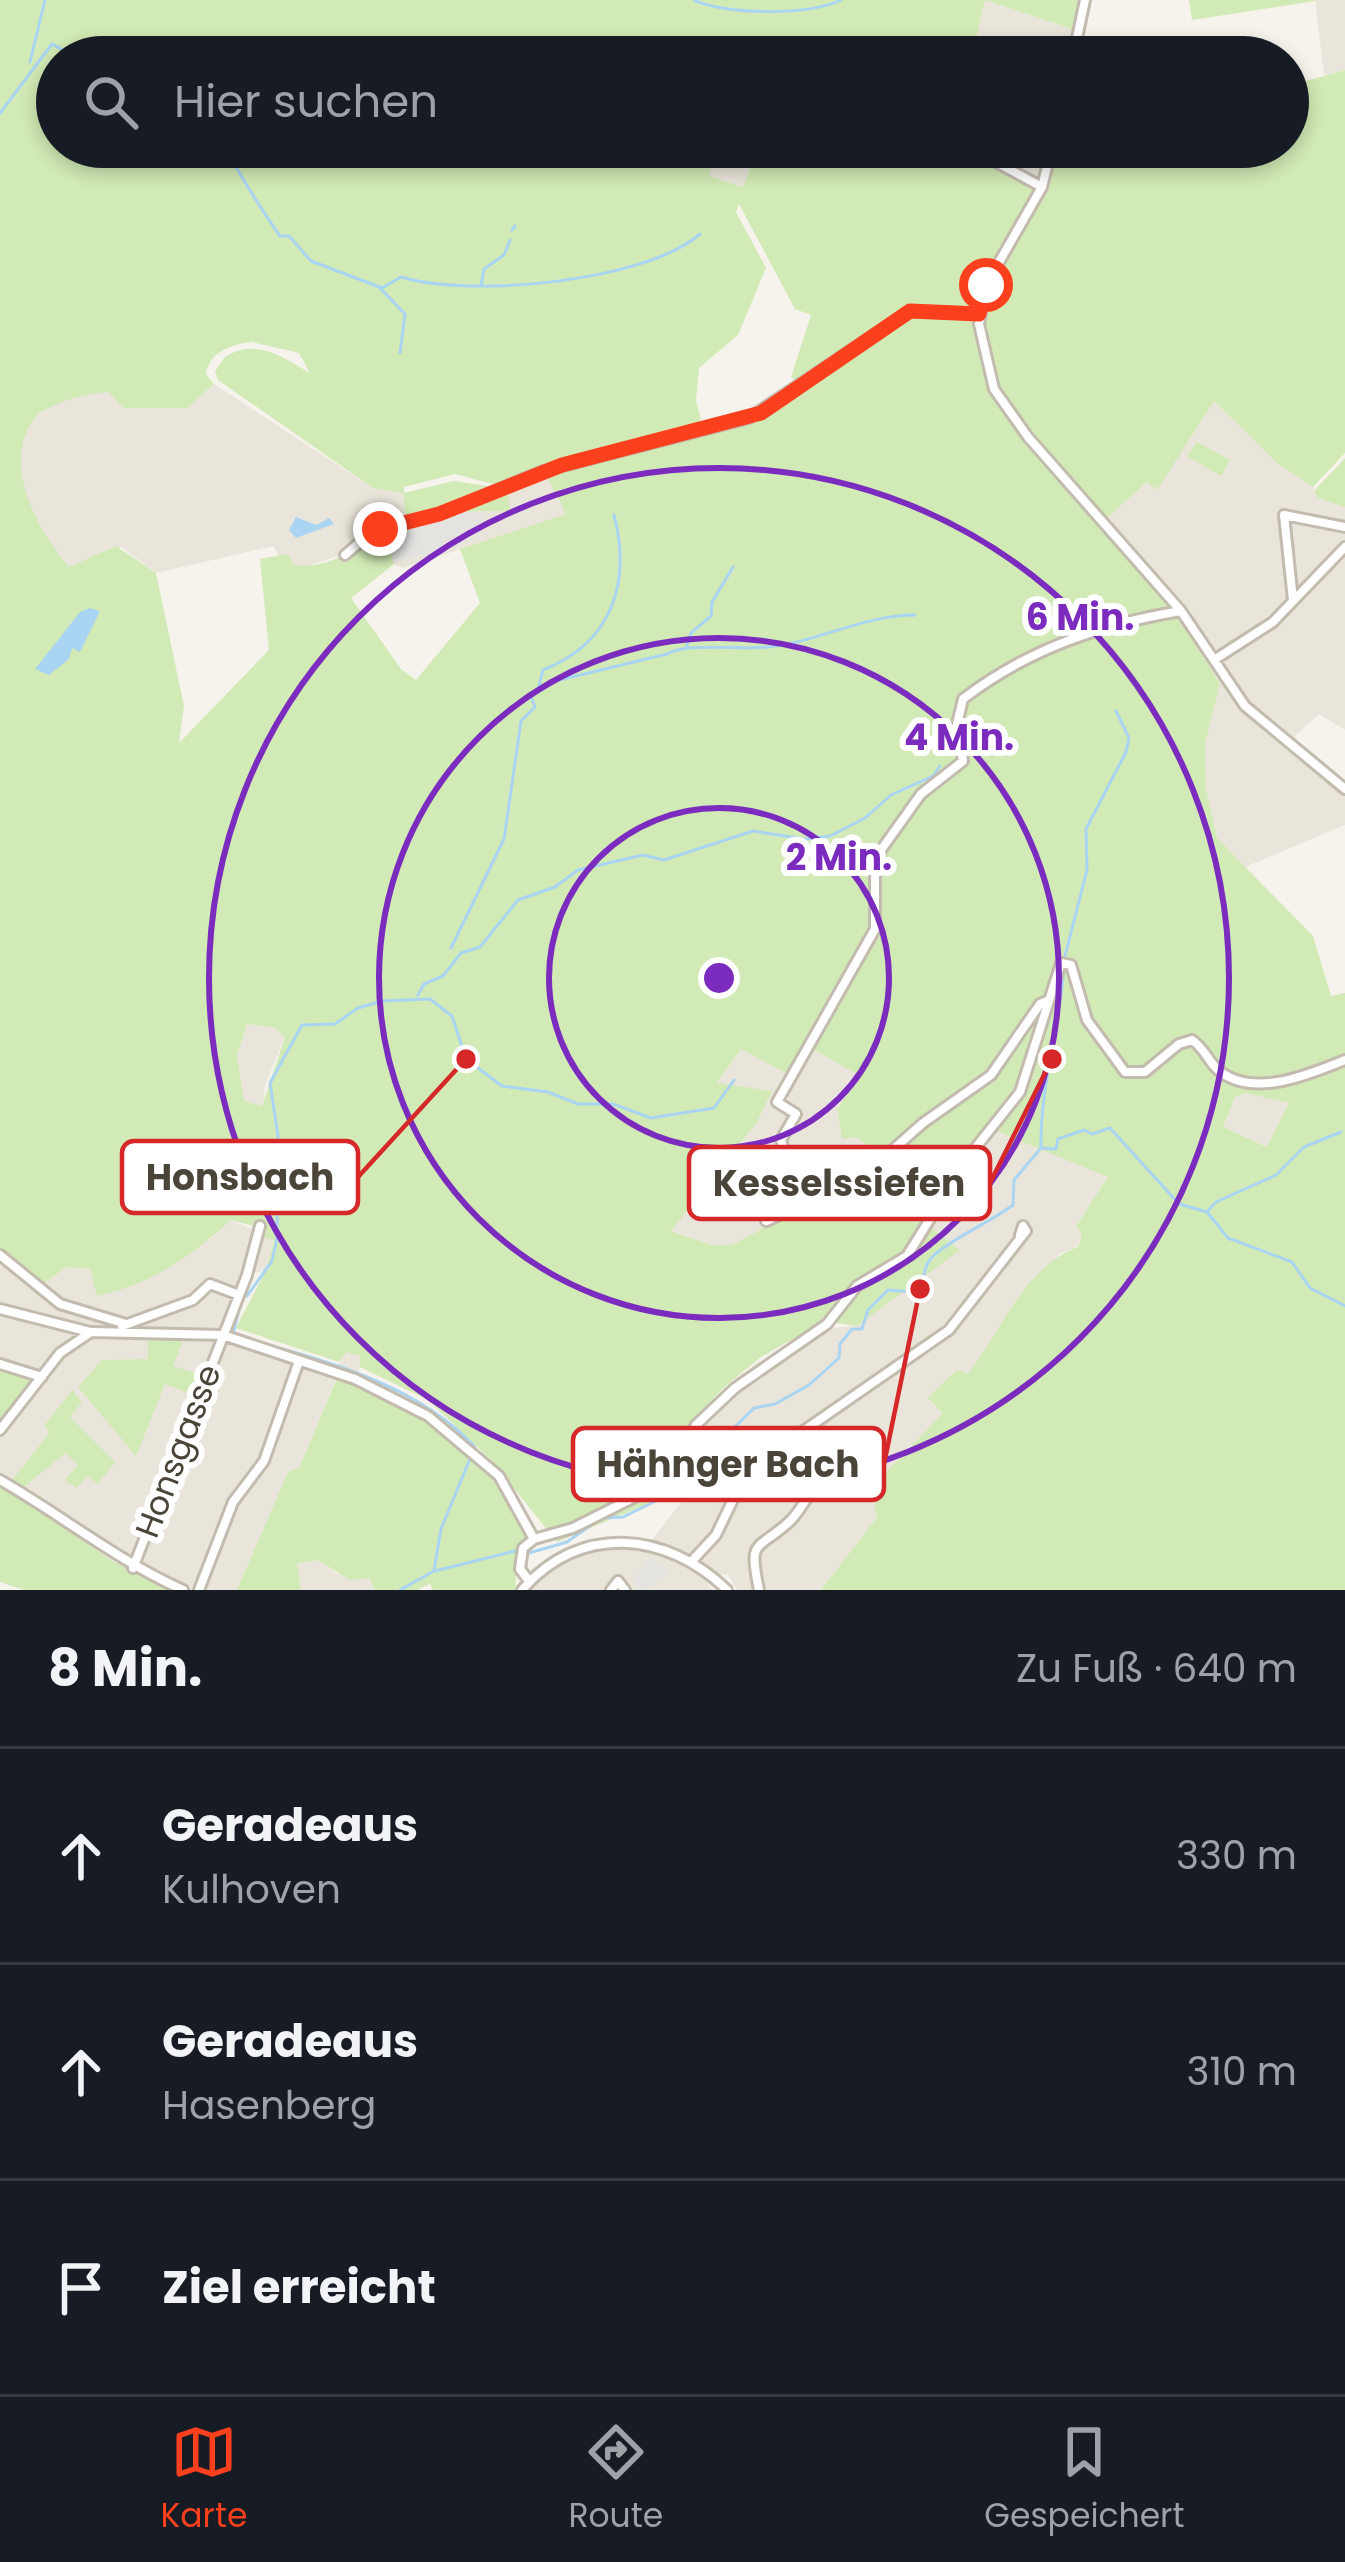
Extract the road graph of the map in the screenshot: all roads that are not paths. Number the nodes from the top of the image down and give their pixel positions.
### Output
1 (1085, 0) edge
2 (1077, 36) edge
3 (1007, 168) edge
4 (1047, 168) edge
5 (1042, 187) junction
6 (979, 314) junction
7 (1345, 527) edge
8 (1345, 547) edge
9 (345, 555) dead end
10 (1294, 602) junction
11 (1181, 611) junction
12 (1214, 660) junction
13 (1345, 789) edge
14 (1049, 1001) junction
15 (1345, 1060) edge
16 (260, 1226) dead end
17 (1020, 1235) dead end
18 (0, 1255) edge
19 (239, 1295) junction
20 (0, 1309) edge
21 (126, 1324) junction
22 (109, 1331) junction
23 (91, 1332) junction
24 (223, 1335) junction
25 (299, 1361) junction
26 (0, 1364) edge
27 (41, 1377) junction
28 (0, 1430) edge
29 (0, 1480) edge
30 (812, 1491) dead end
31 (534, 1538) junction
32 (691, 1562) junction
33 (133, 1568) junction
34 (530, 1581) junction
35 (614, 1585) edge
36 (183, 1590) edge
37 (199, 1590) edge
38 (522, 1590) edge
39 (625, 1590) edge
40 (727, 1590) edge
41 (759, 1590) edge

1 - 2 street
3 - 5 street
4 - 5 street
5 - 6 street
6 - 9 street
6 - 11 street
7 - 10 street
8 - 10 street
10 - 12 street
11 - 12 street
11 - 14 street
12 - 13 street
14 - 15 street
14 - 31 street
16 - 19 street, Honsgasse
17 - 32 street
18 - 21 street
19 - 21 street
19 - 24 street, Honsgasse
20 - 23 street
21 - 22 street
22 - 23 street
22 - 24 street
23 - 27 street
24 - 25 street
24 - 33 street, Honsgasse
25 - 31 street
25 - 37 street
26 - 27 street
27 - 28 street
29 - 33 street
30 - 41 street
31 - 34 street
32 - 34 street
32 - 40 street
33 - 36 street
34 - 38 street
35 - 39 street

